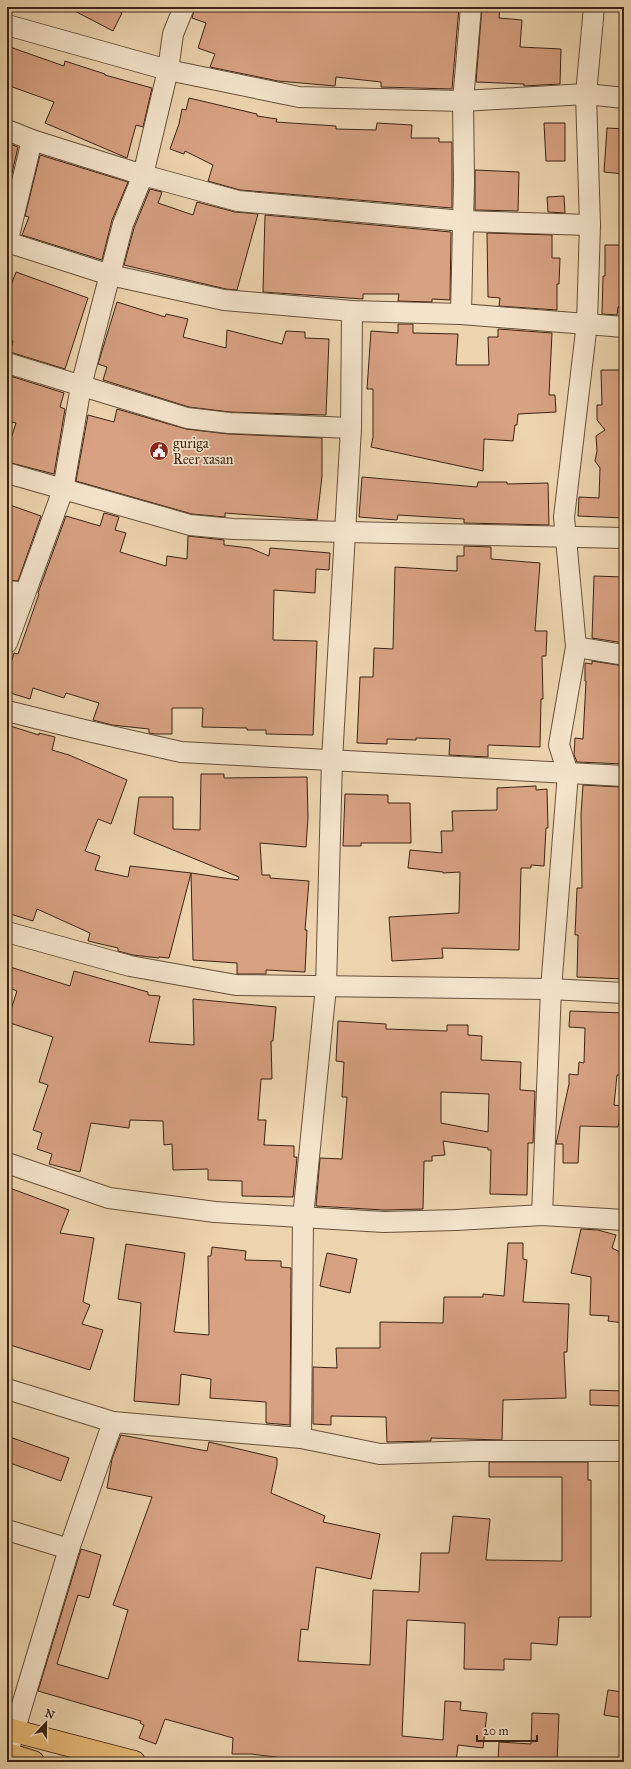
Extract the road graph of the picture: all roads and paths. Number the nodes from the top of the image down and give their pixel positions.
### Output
1 (184, 7) edge
2 (471, 7) edge
3 (594, 7) edge
4 (7, 25) edge
5 (168, 70) junction
6 (586, 94) junction
7 (624, 98) edge
8 (463, 100) junction
9 (7, 130) edge
10 (32, 140) junction
11 (144, 175) junction
12 (463, 221) junction
13 (590, 225) junction
14 (7, 243) edge
15 (110, 276) junction
16 (352, 311) junction
17 (461, 314) junction
18 (587, 323) junction
19 (624, 327) edge
20 (7, 363) edge
21 (81, 386) junction
22 (351, 428) junction
23 (7, 472) edge
24 (63, 490) junction
25 (346, 532) junction
26 (566, 538) junction
27 (624, 538) edge
28 (16, 595) edge
29 (7, 643) edge
30 (576, 648) junction
31 (624, 655) edge
32 (7, 711) edge
33 (332, 760) junction
34 (568, 773) junction
35 (624, 776) edge
36 (7, 932) edge
37 (326, 987) junction
38 (551, 989) junction
39 (624, 993) edge
40 (7, 1163) edge
41 (542, 1215) junction
42 (303, 1217) junction
43 (624, 1220) edge
44 (7, 1389) edge
45 (114, 1422) junction
46 (301, 1438) junction
47 (624, 1451) edge
48 (7, 1530) edge
49 (69, 1549) junction
50 (10, 1730) edge
51 (20, 1759) edge
52 (134, 1762) edge

1 - 5 street
2 - 8 street
3 - 6 street
4 - 5 street
5 - 8 street
5 - 11 street
6 - 7 street
6 - 8 street
6 - 13 street
8 - 12 street
9 - 10 street
10 - 11 street
10 - 14 street
11 - 12 street
11 - 15 street
12 - 13 street
12 - 17 street
13 - 18 street
14 - 15 street
15 - 16 street
15 - 21 street
16 - 17 street
16 - 22 street
17 - 18 street
18 - 19 street
18 - 26 street
20 - 21 street
21 - 22 street
21 - 24 street
22 - 25 street
23 - 24 street
24 - 25 street
24 - 28 street
25 - 26 street
25 - 33 street
26 - 27 street
26 - 30 street
28 - 29 street
30 - 31 street
30 - 34 street
32 - 33 street
33 - 34 street
33 - 37 street
34 - 35 street
34 - 38 street
36 - 37 street
37 - 38 street
37 - 42 street
38 - 39 street
38 - 41 street
40 - 42 street
41 - 42 street
41 - 43 street
42 - 46 street
44 - 45 street
45 - 46 street
45 - 49 street
46 - 47 street
48 - 49 street
49 - 50 street
50 - 51 street
50 - 52 highway

